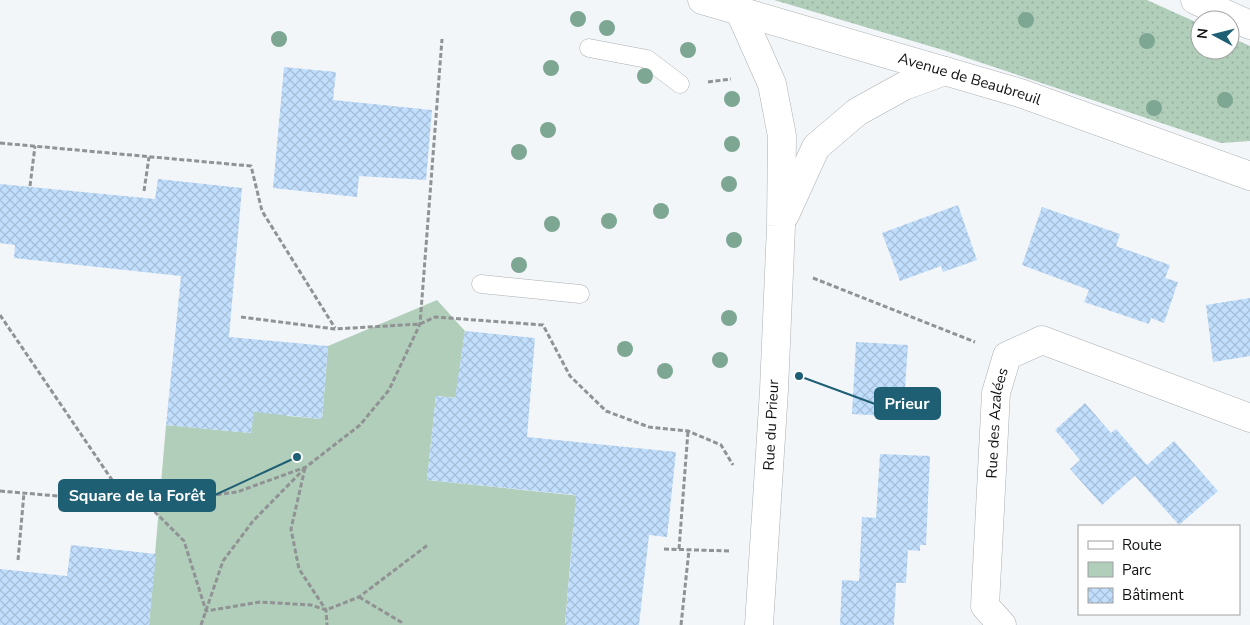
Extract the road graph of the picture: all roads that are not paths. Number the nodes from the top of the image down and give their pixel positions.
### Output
1 (702, 0) edge
2 (1195, 0) edge
3 (740, 12) junction
4 (1250, 25) edge
5 (589, 48) dead end
6 (944, 71) junction
7 (680, 84) dead end
8 (1244, 168) edge
9 (781, 226) junction
10 (481, 284) dead end
11 (580, 294) dead end
12 (1250, 418) edge
13 (759, 625) edge
14 (1002, 625) edge

1 - 3 street, Avenue de Beaubreuil
2 - 4 street
3 - 6 street, Avenue de Beaubreuil
3 - 9 street, Rue du Prieur
5 - 7 lane
6 - 8 street, Avenue de Beaubreuil
6 - 9 street, Rue du Prieur
9 - 13 street, Rue du Prieur
10 - 11 lane
12 - 14 street, Rue des Azalées

